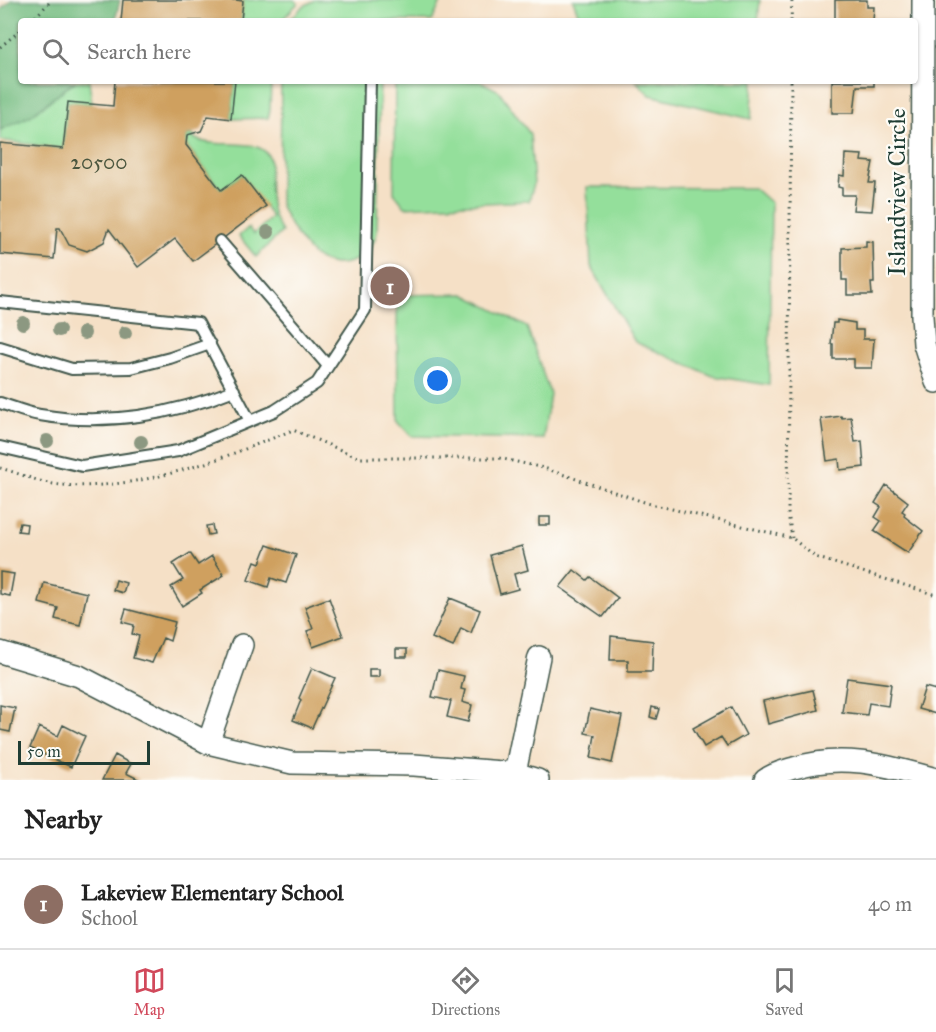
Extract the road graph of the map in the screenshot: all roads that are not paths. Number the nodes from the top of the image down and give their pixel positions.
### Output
1 (923, 0) edge
2 (370, 84) edge
3 (220, 241) dead end
4 (0, 302) edge
5 (210, 344) junction
6 (0, 347) edge
7 (328, 366) junction
8 (936, 382) edge
9 (234, 390) junction
10 (0, 403) edge
11 (250, 421) junction
12 (0, 447) edge
13 (242, 645) dead end
14 (0, 652) edge
15 (539, 657) dead end
16 (208, 743) junction
17 (414, 773) edge
18 (515, 773) junction
19 (936, 778) edge
20 (538, 780) edge
21 (765, 780) edge

1 - 8 street, Islandview Circle
2 - 7 lane
3 - 7 lane
4 - 5 lane
5 - 6 lane
5 - 9 lane
7 - 11 lane
9 - 10 lane
9 - 11 lane
11 - 12 lane
13 - 16 street
14 - 16 street
15 - 18 street
16 - 17 street
17 - 18 street
18 - 20 street
19 - 21 street

